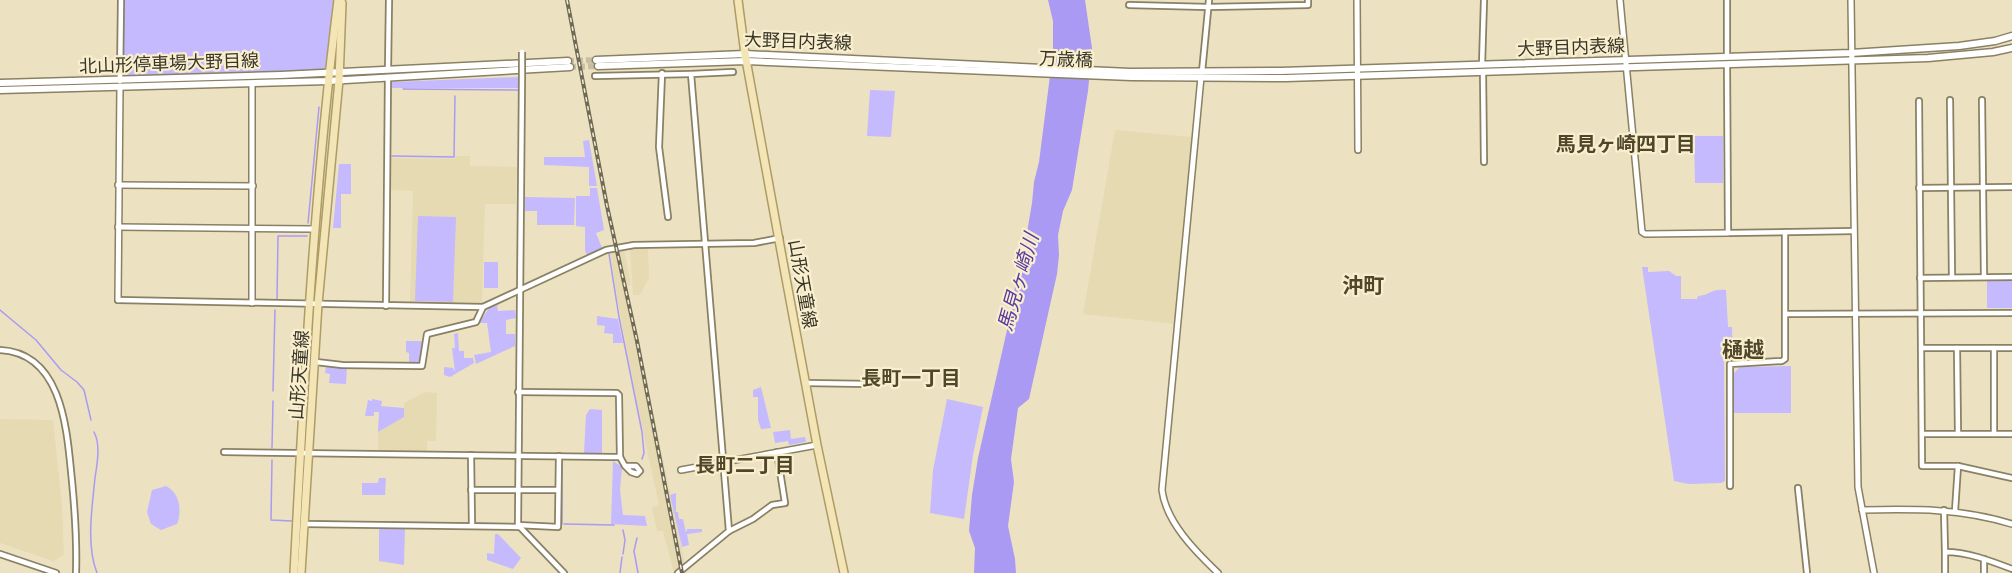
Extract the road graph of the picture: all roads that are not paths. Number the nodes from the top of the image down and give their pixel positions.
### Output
1 (121, 0) edge
2 (340, 0) edge
3 (389, 0) edge
4 (738, 0) edge
5 (1209, 0) edge
6 (1308, 0) edge
7 (1357, 0) edge
8 (1484, 0) edge
9 (1620, 0) edge
10 (1727, 0) edge
11 (1851, 0) edge
12 (1160, 3) edge
13 (1128, 4) dead end
14 (1208, 7) junction
15 (2012, 36) edge
16 (2012, 48) edge
17 (522, 52) dead end
18 (746, 57) junction
19 (1851, 57) junction
20 (1727, 61) junction
21 (597, 63) tunnel mouth
22 (569, 64) tunnel mouth
23 (1627, 64) junction
24 (999, 69) joint
25 (1357, 69) junction
26 (1482, 69) junction
27 (733, 72) dead end
28 (388, 73) junction
29 (662, 73) junction
30 (691, 74) junction
31 (1130, 74) joint
32 (1202, 75) junction
33 (339, 76) junction
34 (595, 76) dead end
35 (329, 77) junction
36 (1357, 77) junction
37 (0, 83) edge
38 (120, 83) junction
39 (252, 84) junction
40 (0, 90) edge
41 (1950, 100) dead end
42 (1982, 100) dead end
43 (1918, 101) dead end
44 (1358, 150) dead end
45 (1484, 162) dead end
46 (118, 185) junction
47 (253, 186) junction
48 (1951, 187) junction
49 (1983, 187) junction
50 (2012, 187) edge
51 (1919, 188) junction
52 (668, 217) dead end
53 (118, 227) junction
54 (253, 229) junction
55 (314, 229) junction
56 (1854, 231) junction
57 (1785, 232) junction
58 (1728, 233) junction
59 (780, 238) junction
60 (705, 243) junction
61 (1952, 277) junction
62 (1984, 277) junction
63 (2012, 277) edge
64 (1920, 278) junction
65 (520, 290) junction
66 (118, 300) joint
67 (252, 303) junction
68 (315, 304) junction
69 (386, 306) junction
70 (483, 307) junction
71 (1920, 313) junction
72 (2012, 313) edge
73 (1786, 314) junction
74 (1856, 314) junction
75 (1921, 348) junction
76 (1957, 348) junction
77 (1994, 348) junction
78 (2012, 348) edge
79 (0, 350) edge
80 (316, 362) junction
81 (806, 383) junction
82 (870, 384) dead end
83 (519, 392) junction
84 (1922, 434) junction
85 (1958, 434) junction
86 (1994, 434) junction
87 (2012, 434) edge
88 (817, 445) junction
89 (224, 452) dead end
90 (777, 452) junction
91 (305, 454) junction
92 (471, 455) junction
93 (518, 456) junction
94 (559, 456) junction
95 (620, 457) junction
96 (723, 462) junction
97 (625, 466) dead end
98 (1958, 466) junction
99 (681, 470) dead end
100 (2012, 478) edge
101 (1730, 486) dead end
102 (1798, 488) dead end
103 (471, 490) junction
104 (518, 490) junction
105 (558, 490) junction
106 (1862, 510) junction
107 (1944, 510) junction
108 (1955, 511) junction
109 (304, 524) junction
110 (2012, 524) edge
111 (471, 525) junction
112 (519, 526) junction
113 (729, 531) junction
114 (1945, 552) junction
115 (0, 554) edge
116 (1984, 559) junction
117 (2012, 569) edge
118 (56, 573) edge
119 (76, 573) edge
120 (294, 573) edge
121 (301, 573) edge
122 (564, 573) edge
123 (678, 573) edge
124 (844, 573) edge
125 (1218, 573) edge
126 (1807, 573) edge
127 (1874, 573) edge
128 (1946, 573) edge
129 (1984, 573) edge

1 - 38 street
2 - 33 main road, 山形天童線
2 - 35 main road, 山形天童線
3 - 28 street
4 - 18 main road, 山形天童線
5 - 14 street
6 - 14 street
7 - 25 street
8 - 26 street
9 - 23 street
10 - 20 street
11 - 19 street
12 - 13 street
12 - 14 street
14 - 32 street
15 - 19 main road, 大野目内表線
16 - 19 main road, 大野目内表線
17 - 65 street, bridge
18 - 21 main road, 大野目内表線
18 - 24 main road, 大野目内表線
18 - 59 main road, 山形天童線
19 - 20 main road, 大野目内表線
19 - 56 street
20 - 23 main road, 大野目内表線
20 - 58 street
22 - 28 main road
23 - 26 main road, 大野目内表線
23 - 58 street
24 - 31 main road, 万歳橋
25 - 26 main road, 大野目内表線
25 - 32 main road, 大野目内表線
25 - 36 street
26 - 36 main road, 大野目内表線
26 - 45 street
27 - 30 street
28 - 33 main road
28 - 69 street
29 - 30 street
29 - 34 street
29 - 52 street
30 - 60 street
31 - 32 main road, 大野目内表線
32 - 36 main road, 大野目内表線
32 - 125 street
33 - 35 main road, 北山形停車場大野目線
33 - 68 main road, 山形天童線
35 - 38 main road, 北山形停車場大野目線
35 - 39 main road, 北山形停車場大野目線
35 - 55 main road, 山形天童線
36 - 44 street
37 - 38 main road, 北山形停車場大野目線
38 - 39 main road, 北山形停車場大野目線
38 - 40 main road, 北山形停車場大野目線
38 - 46 street
39 - 47 street
41 - 48 street
42 - 49 street
43 - 51 street
46 - 47 street
46 - 53 street
47 - 54 street
48 - 49 street
48 - 51 street
48 - 61 street
49 - 50 street
49 - 62 street
51 - 64 street
53 - 54 street
53 - 66 street
54 - 55 street
54 - 67 street
55 - 68 main road, 山形天童線
56 - 57 street
56 - 74 street
57 - 58 street
57 - 73 street
59 - 60 street
59 - 81 main road, 山形天童線
60 - 65 street
60 - 96 street
61 - 62 street
61 - 64 street
62 - 63 street
64 - 71 street
65 - 70 street
65 - 83 street
66 - 67 street
67 - 68 street
68 - 69 street
68 - 80 main road, 山形天童線
68 - 91 main road, 山形天童線
69 - 70 street
70 - 80 street
71 - 72 street
71 - 74 street
71 - 75 street
73 - 74 street
73 - 101 street
74 - 106 street
75 - 76 street
75 - 84 street
76 - 77 street
76 - 85 street
77 - 78 street
77 - 86 street
79 - 119 street
80 - 91 main road, 山形天童線
81 - 82 street
81 - 88 main road, 山形天童線
83 - 93 street
83 - 95 street
84 - 85 street
84 - 98 street
85 - 86 street
86 - 87 street
88 - 90 street
88 - 124 main road, 山形天童線
89 - 91 street
90 - 96 street
90 - 113 street
91 - 92 street
91 - 109 main road, 山形天童線
91 - 120 main road
92 - 93 street
92 - 103 street
93 - 94 street
93 - 104 street
94 - 95 street
94 - 105 street
95 - 97 street
96 - 99 street
96 - 113 street
98 - 100 street
98 - 108 street
102 - 126 street
103 - 104 street
103 - 111 street
104 - 105 street
104 - 112 street
105 - 112 street
106 - 107 street
106 - 127 street
107 - 108 street
107 - 114 street
108 - 110 street
109 - 111 street
109 - 121 main road, 山形天童線
111 - 112 street
112 - 122 street
113 - 123 street
114 - 116 street
114 - 128 street
115 - 118 street
116 - 117 street
116 - 129 street

